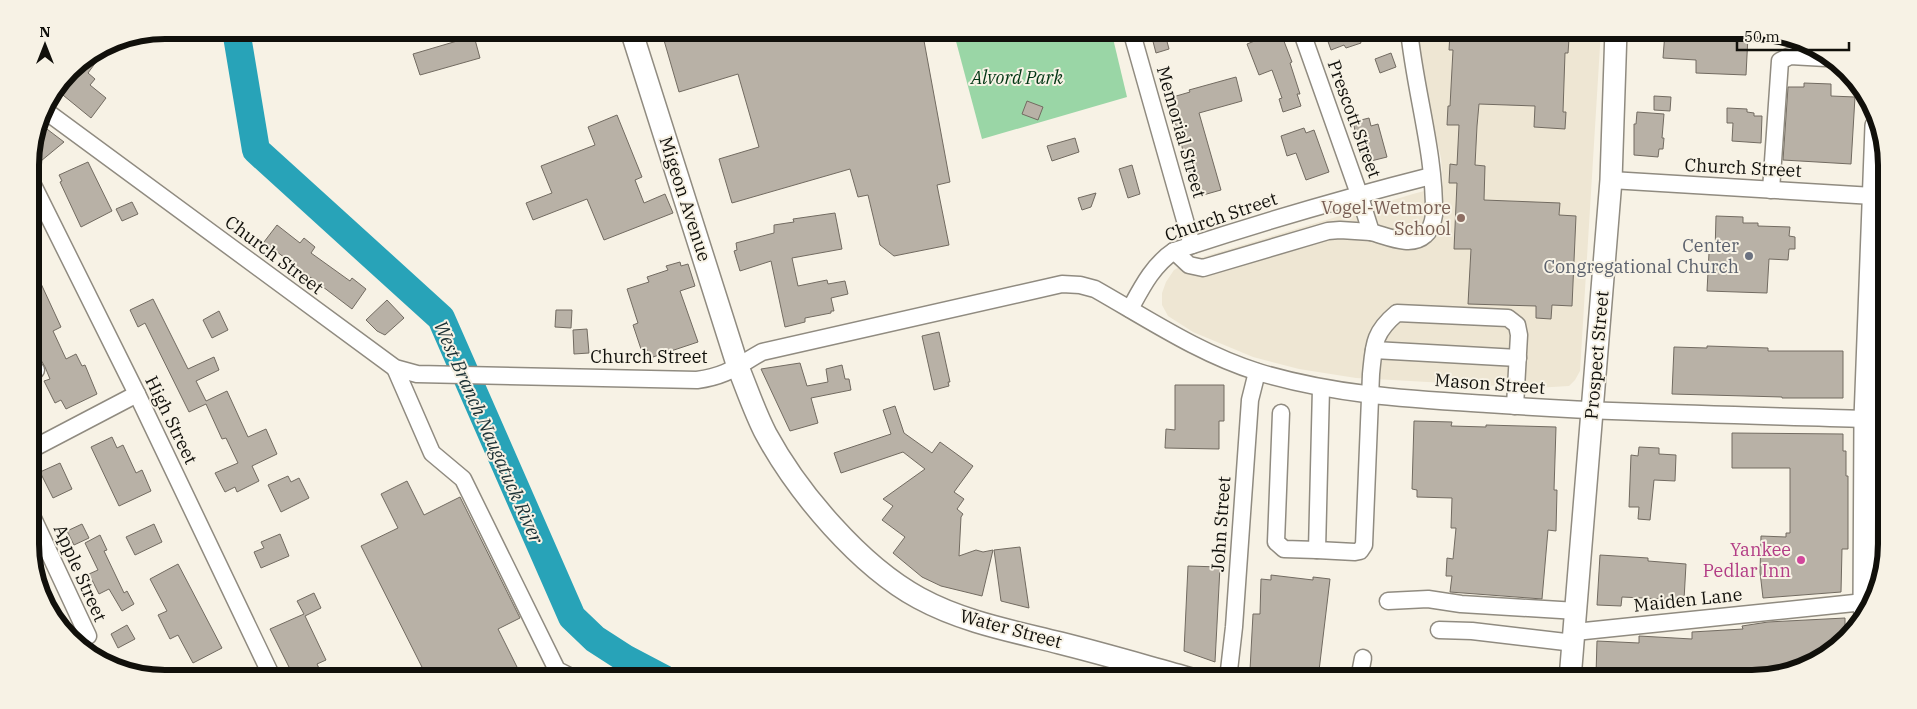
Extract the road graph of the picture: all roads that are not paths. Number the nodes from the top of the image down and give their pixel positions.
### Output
1 (634, 39) edge
2 (1134, 39) edge
3 (1304, 39) edge
4 (1410, 39) edge
5 (1616, 39) edge
6 (1818, 58) edge
7 (50, 114) edge
8 (1876, 143) edge
9 (1431, 176) junction
10 (1611, 180) junction
11 (1771, 190) junction
12 (1359, 194) junction
13 (1873, 196) junction
14 (39, 197) edge
15 (1371, 232) junction
16 (1192, 245) junction
17 (1878, 247) edge
18 (1174, 251) junction
19 (1878, 269) edge
20 (1130, 309) junction
21 (1374, 350) junction
22 (1518, 358) junction
23 (738, 367) junction
24 (395, 368) junction
25 (1257, 372) junction
26 (1321, 388) junction
27 (137, 394) junction
28 (1371, 396) junction
29 (1515, 406) junction
30 (1593, 410) junction
31 (1281, 413) dead end
32 (1878, 418) edge
33 (1865, 419) junction
34 (39, 445) edge
35 (39, 531) edge
36 (1317, 550) junction
37 (1388, 601) dead end
38 (1864, 602) edge
39 (1862, 605) edge
40 (1577, 611) junction
41 (1439, 630) dead end
42 (1574, 638) junction
43 (82, 639) edge
44 (1363, 658) dead end
45 (269, 670) edge
46 (553, 670) edge
47 (1159, 670) edge
48 (1229, 670) edge
49 (1361, 670) edge
50 (1571, 670) edge

1 - 23 main road, Migeon Avenue
2 - 16 street, Memorial Street
3 - 12 street, Prescott Street
4 - 9 street
5 - 10 main road, Prospect Street
6 - 11 street
7 - 24 street, Church Street
8 - 13 main road
9 - 12 street, Church Street
9 - 15 street
10 - 11 street, Church Street
10 - 30 main road, Prospect Street
11 - 13 street, Church Street
12 - 15 street, Prescott Street
12 - 16 street, Church Street
13 - 17 main road
14 - 27 street, High Street
15 - 18 street
16 - 18 street, Church Street
18 - 20 street, Church Street
19 - 33 main road
20 - 23 street, Church Street
20 - 25 street, Mason Street
21 - 22 street
21 - 22 street
21 - 28 street
22 - 29 street
23 - 24 street, Church Street
23 - 47 main road, Water Street
24 - 46 street
25 - 26 street, Mason Street
25 - 48 street, John Street
26 - 28 street, Mason Street
26 - 36 street
27 - 34 street
27 - 45 street, High Street
28 - 29 street, Mason Street
28 - 36 street
29 - 30 street, Mason Street
30 - 33 street, Mason Street
30 - 40 main road, Prospect Street
31 - 36 street
32 - 33 street, Mason Street
33 - 38 main road
35 - 43 street, Apple Street
37 - 40 street
39 - 42 street, Maiden Lane
40 - 42 main road, Prospect Street
41 - 42 street, Maiden Lane
42 - 50 main road, Prospect Street
44 - 49 street

